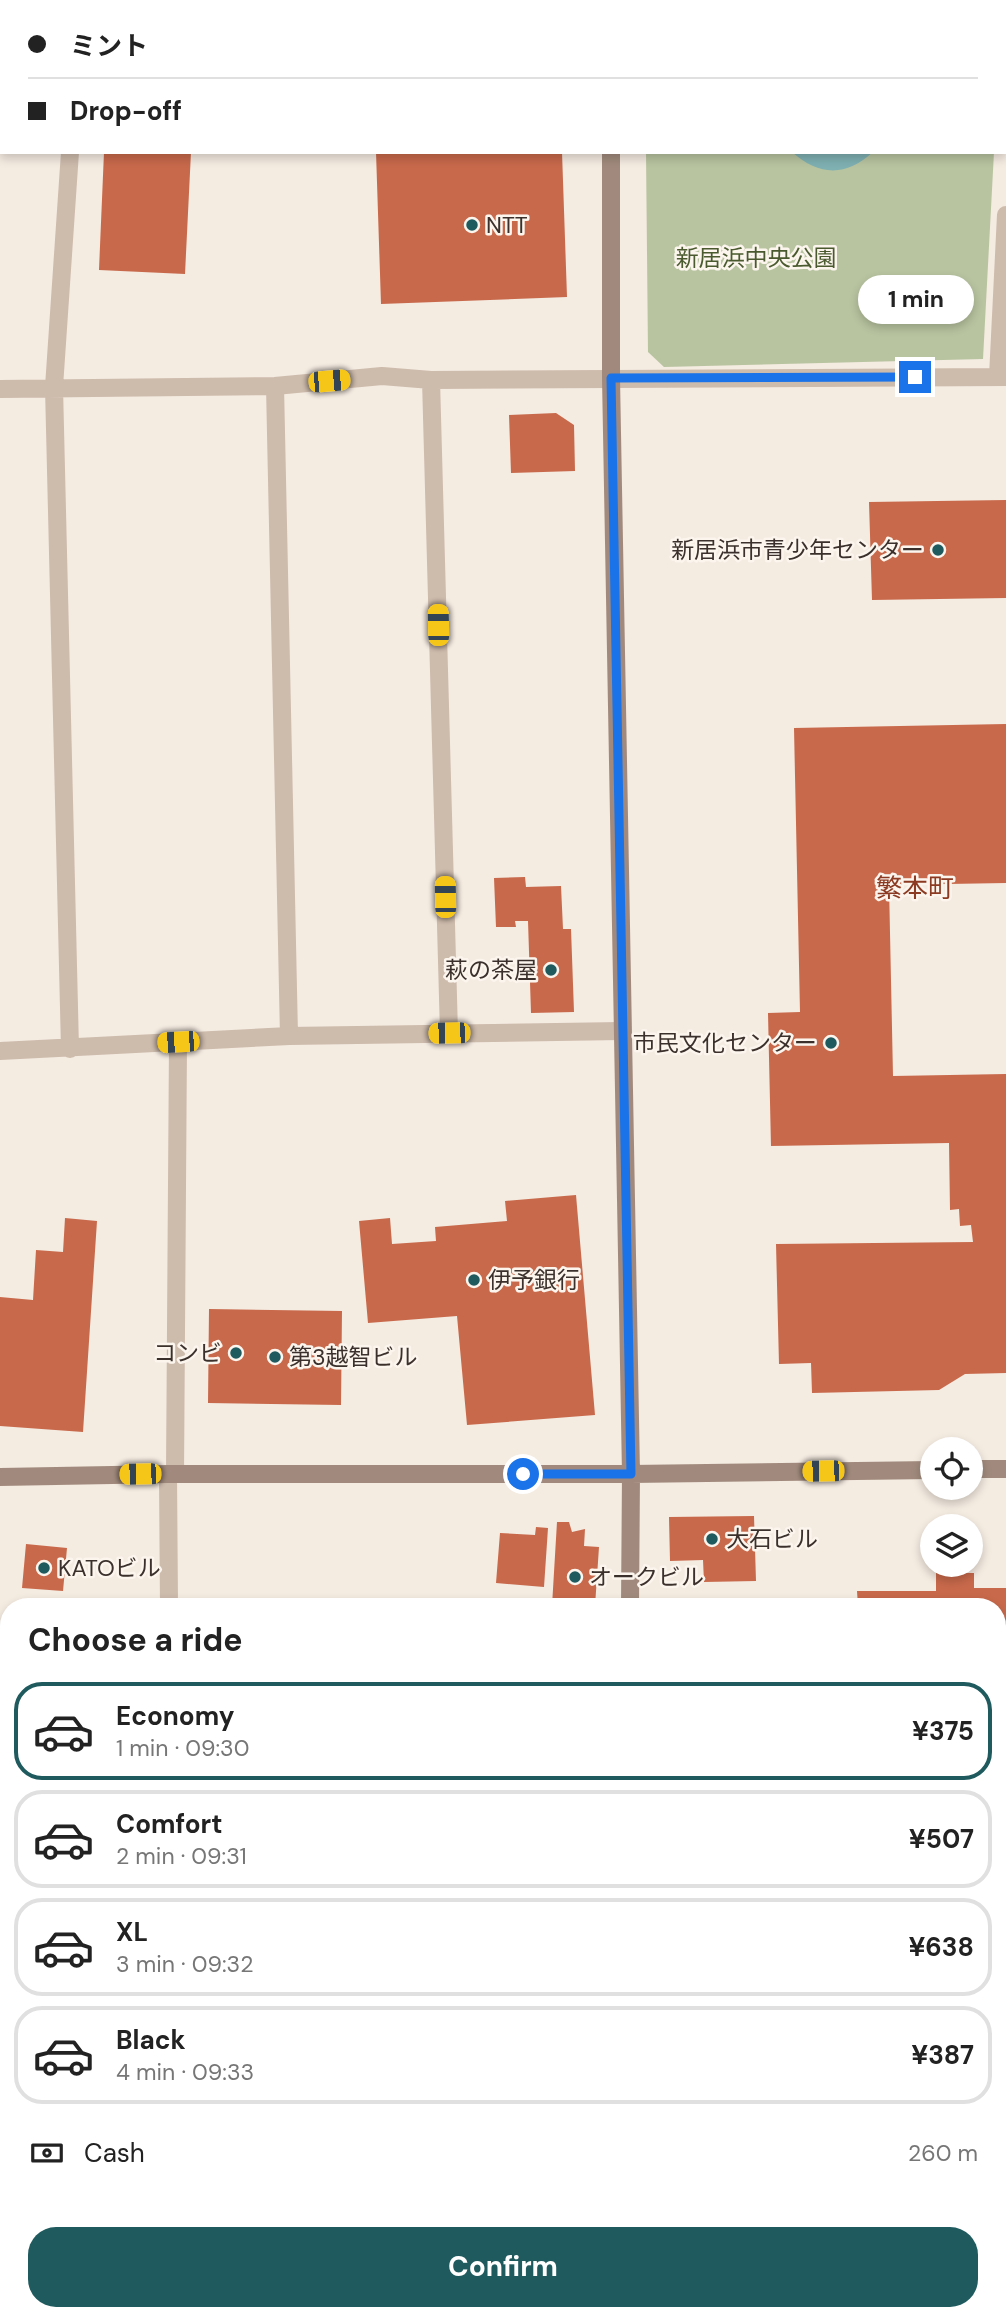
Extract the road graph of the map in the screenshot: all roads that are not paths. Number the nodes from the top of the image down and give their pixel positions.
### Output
1 (70, 154) edge
2 (611, 154) edge
3 (1006, 215) edge
4 (1002, 377) edge
5 (611, 378) junction
6 (431, 380) junction
7 (275, 386) junction
8 (54, 387) junction
9 (0, 388) edge
10 (621, 1031) junction
11 (449, 1033) junction
12 (289, 1036) junction
13 (178, 1042) junction
14 (70, 1049) junction
15 (0, 1051) edge
16 (983, 1469) edge
17 (1006, 1469) edge
18 (920, 1470) edge
19 (172, 1474) junction
20 (631, 1474) junction
21 (0, 1477) edge
22 (169, 1598) edge
23 (630, 1598) edge

1 - 8 street
2 - 5 street
3 - 4 street
4 - 5 street
5 - 6 street
5 - 10 street
6 - 7 street
6 - 11 street
7 - 8 street
7 - 12 street
8 - 9 street
8 - 14 street
10 - 11 street
10 - 20 street
11 - 12 street
12 - 13 street
13 - 14 street
13 - 19 street
14 - 15 street
16 - 17 street
18 - 20 street
19 - 20 street
19 - 21 street
19 - 22 street
20 - 23 street

